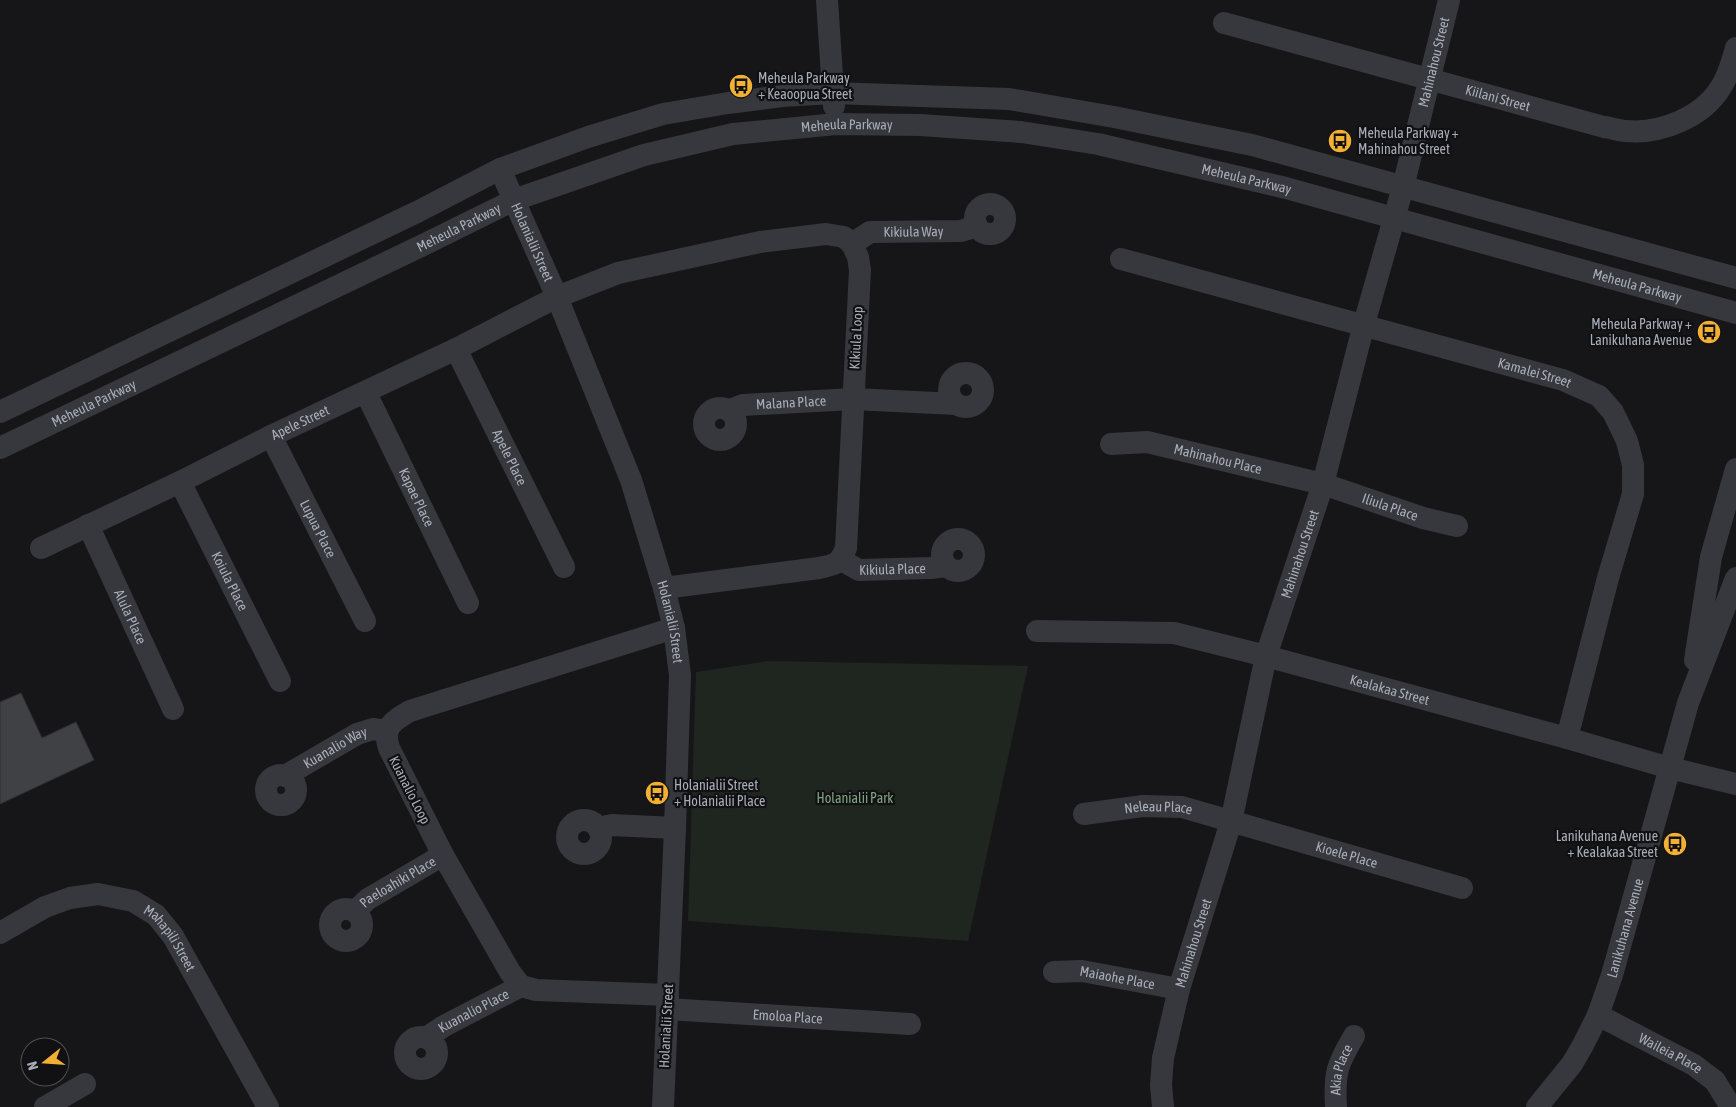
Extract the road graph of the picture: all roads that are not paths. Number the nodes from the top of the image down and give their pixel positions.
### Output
1 (827, 0) edge
2 (1449, 0) edge
3 (1224, 23) dead end
4 (1736, 48) edge
5 (1429, 79) junction
6 (832, 93) junction
7 (836, 124) junction
8 (500, 169) junction
9 (1403, 187) junction
10 (514, 200) junction
11 (1394, 219) junction
12 (977, 226) dead end
13 (852, 244) junction
14 (1121, 259) dead end
15 (1736, 278) edge
16 (557, 297) junction
17 (1736, 313) edge
18 (1364, 324) junction
19 (456, 349) junction
20 (366, 393) junction
21 (853, 398) junction
22 (956, 404) dead end
23 (730, 410) dead end
24 (0, 412) edge
25 (271, 436) junction
26 (1111, 444) dead end
27 (0, 448) edge
28 (1736, 468) edge
29 (180, 482) junction
30 (1323, 484) junction
31 (88, 525) junction
32 (1457, 526) dead end
33 (41, 548) dead end
34 (841, 560) junction
35 (946, 566) dead end
36 (564, 567) dead end
37 (1736, 578) edge
38 (664, 588) junction
39 (468, 603) dead end
40 (365, 621) dead end
41 (674, 628) junction
42 (1037, 631) dead end
43 (1266, 656) junction
44 (280, 681) dead end
45 (1688, 703) junction
46 (173, 709) dead end
47 (387, 731) junction
48 (1568, 738) junction
49 (1670, 768) junction
50 (285, 776) dead end
51 (1736, 784) edge
52 (1084, 814) dead end
53 (1231, 822) junction
54 (598, 828) dead end
55 (675, 828) junction
56 (443, 855) junction
57 (1462, 888) dead end
58 (355, 911) dead end
59 (0, 933) edge
60 (1054, 972) dead end
61 (521, 986) junction
62 (1179, 988) junction
63 (668, 1002) junction
64 (1598, 1015) junction
65 (910, 1024) dead end
66 (1354, 1036) dead end
67 (426, 1038) dead end
68 (85, 1084) dead end
69 (45, 1107) edge
70 (268, 1107) edge
71 (663, 1107) edge
72 (1163, 1107) edge
73 (1336, 1107) edge
74 (1537, 1107) edge
75 (1731, 1107) edge

1 - 6 street
2 - 5 street, Mahinahou Street
3 - 5 street, Kiilani Street
4 - 5 street, Kiilani Street
5 - 9 street, Mahinahou Street
6 - 7 street
6 - 8 street
6 - 9 street
7 - 10 street, Meheula Parkway
7 - 11 street, Meheula Parkway
8 - 10 street, Holanialii Street
8 - 24 street
9 - 11 street, Mahinahou Street
9 - 15 street
10 - 16 street, Holanialii Street
10 - 27 street, Meheula Parkway
11 - 17 street, Meheula Parkway
11 - 18 street, Mahinahou Street
12 - 13 street, Kikiula Way
13 - 16 street
13 - 21 street, Kikiula Loop
14 - 18 street, Kamalei Street
16 - 19 street, Apele Street
16 - 38 street, Holanialii Street
18 - 30 street, Mahinahou Street
18 - 48 street, Kamalei Street
19 - 20 street, Apele Street
19 - 36 street, Apele Place
20 - 25 street, Apele Street
20 - 39 street, Kapae Place
21 - 22 street, Malana Place
21 - 23 street, Malana Place
21 - 34 street, Kikiula Loop
25 - 29 street, Apele Street
25 - 40 street, Lupua Place
26 - 30 street, Mahinahou Place
28 - 45 street, Lanikuhana Avenue
29 - 31 street, Apele Street
29 - 44 street, Koiula Place
30 - 32 street, Iliula Place
30 - 43 street, Mahinahou Street
31 - 33 street, Apele Street
31 - 46 street, Alula Place
34 - 35 street, Kikiula Place
34 - 38 street
37 - 45 street, Lanikuhana Avenue
38 - 41 street, Holanialii Street
41 - 47 street
41 - 55 street, Holanialii Street
42 - 43 street, Kealakaa Street
43 - 48 street, Kealakaa Street
43 - 53 street, Mahinahou Street
45 - 49 street, Lanikuhana Avenue
47 - 50 street, Kuanalio Way
47 - 56 street, Kuanalio Loop
48 - 49 street, Kealakaa Street
49 - 51 street, Kealakaa Street
49 - 64 street, Lanikuhana Avenue
52 - 53 street, Neleau Place
53 - 57 street, Kioele Place
53 - 62 street, Mahinahou Street
54 - 55 street
55 - 63 street, Holanialii Street
56 - 58 street, Paeloahiki Place
56 - 61 street, Kuanalio Loop
59 - 70 street, Mahapili Street
60 - 62 street, Maiaohe Place
61 - 63 street
61 - 67 street, Kuanalio Place
62 - 72 street, Mahinahou Street
63 - 65 street, Emoloa Place
63 - 71 street, Holanialii Street
64 - 74 street, Lanikuhana Avenue
64 - 75 street, Waileia Place
66 - 73 street, Akia Place
68 - 69 street

